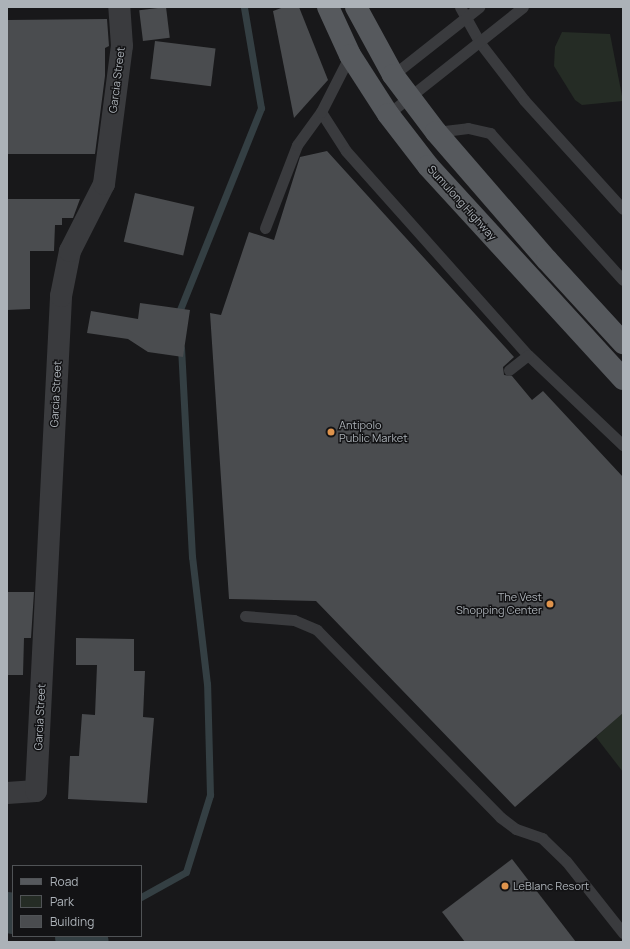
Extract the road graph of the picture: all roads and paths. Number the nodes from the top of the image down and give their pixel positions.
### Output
1 (119, 7) edge
2 (328, 7) edge
3 (356, 7) edge
4 (460, 7) edge
5 (479, 7) edge
6 (523, 7) edge
7 (466, 18) junction
8 (480, 43) junction
9 (350, 55) junction
10 (393, 75) junction
11 (409, 98) junction
12 (321, 112) junction
13 (388, 114) junction
14 (436, 132) junction
15 (623, 209) edge
16 (265, 228) dead end
17 (623, 280) edge
18 (623, 343) edge
19 (528, 355) junction
20 (509, 370) dead end
21 (623, 379) edge
22 (623, 445) edge
23 (245, 616) dead end
24 (7, 793) edge
25 (623, 933) edge

1 - 24 street, Garcia Street
2 - 9 main road, Sumulong Highway
3 - 10 main road
4 - 7 lane
5 - 7 lane
6 - 8 lane
7 - 8 lane
7 - 10 lane
8 - 11 lane
8 - 15 lane
9 - 12 lane
9 - 13 main road, Sumulong Highway
10 - 11 main road
11 - 13 lane
11 - 14 main road
12 - 16 lane
12 - 19 lane
13 - 21 main road, Sumulong Highway
14 - 17 lane
14 - 18 main road
19 - 20 lane
19 - 22 lane
23 - 25 lane

